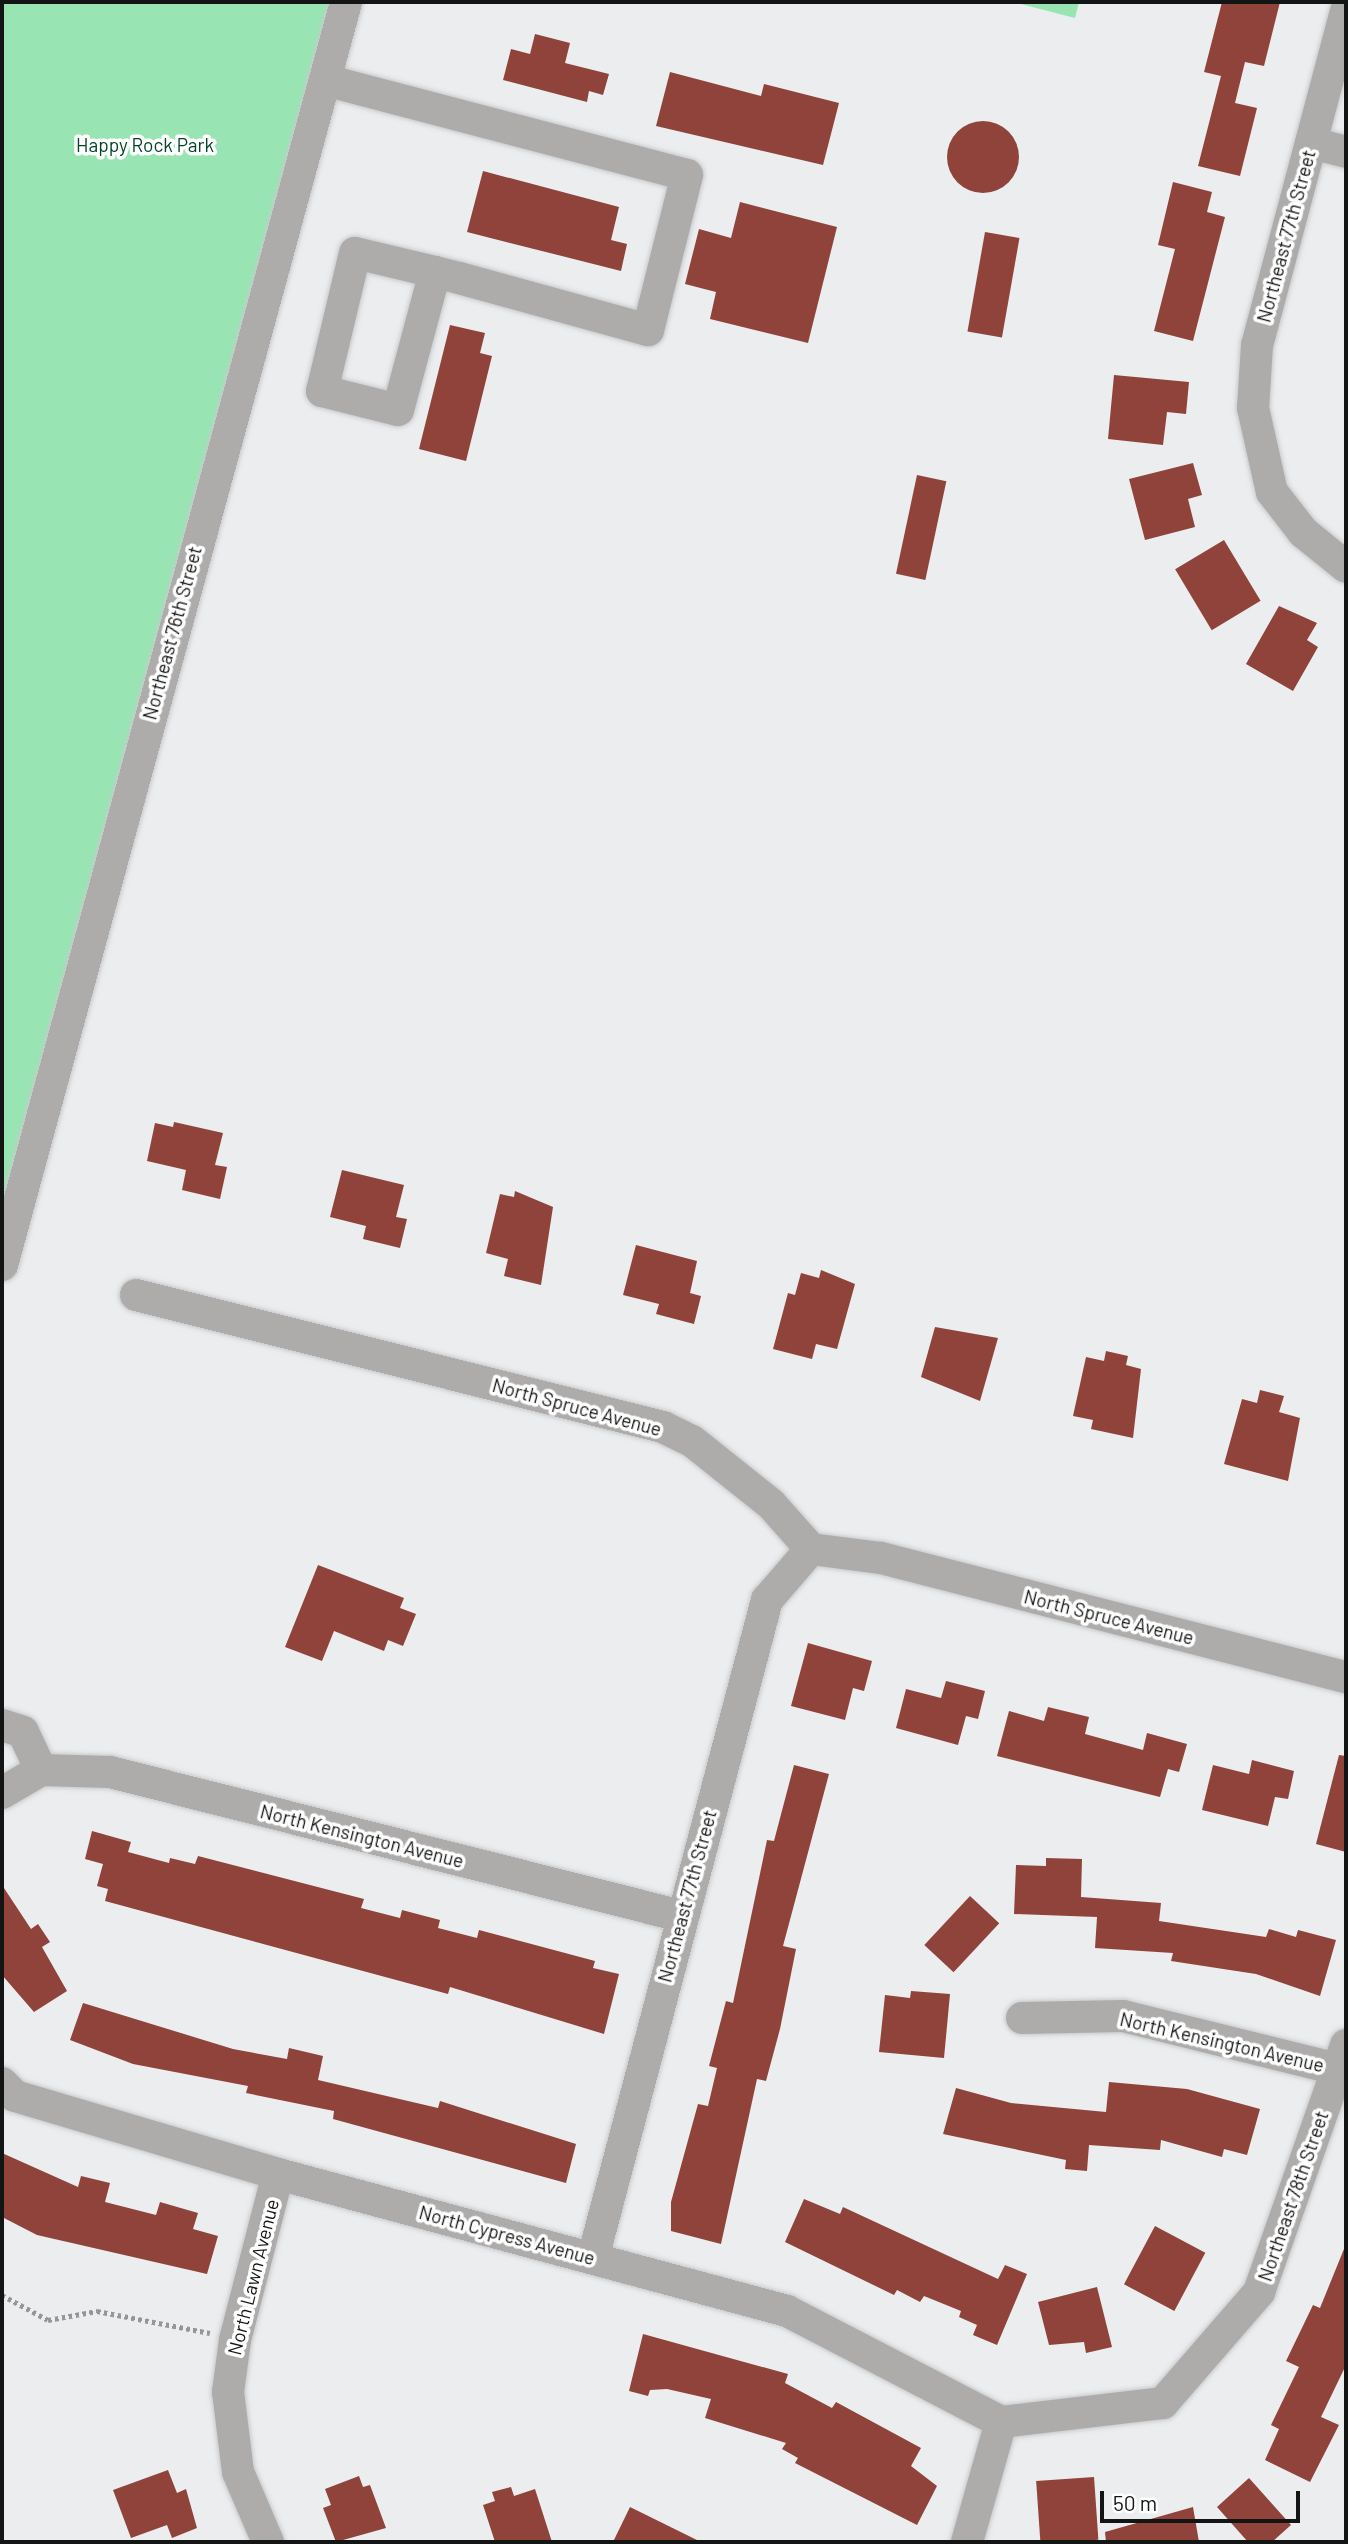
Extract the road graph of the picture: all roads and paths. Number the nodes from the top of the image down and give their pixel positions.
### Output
1 (346, 2) edge
2 (1346, 11) edge
3 (325, 80) junction
4 (1311, 143) junction
5 (1346, 152) edge
6 (435, 272) junction
7 (1346, 567) edge
8 (2, 1265) edge
9 (136, 1295) dead end
10 (811, 1549) junction
11 (1346, 1677) edge
12 (2, 1725) edge
13 (41, 1770) junction
14 (2, 1793) edge
15 (681, 1916) junction
16 (1022, 2018) dead end
17 (1342, 2057) edge
18 (2, 2083) edge
19 (278, 2174) junction
20 (593, 2258) junction
21 (2, 2295) edge
22 (235, 2340) junction
23 (1001, 2422) junction
24 (268, 2542) edge
25 (967, 2542) edge

1 - 3 street, Northeast 76th Street
2 - 4 street, Northeast 77th Street
3 - 6 street
3 - 8 street, Northeast 76th Street
4 - 5 street
4 - 7 street, Northeast 77th Street
6 - 6 street
9 - 10 street, North Spruce Avenue
10 - 11 street, North Spruce Avenue
10 - 15 street, Northeast 77th Street
12 - 13 street
13 - 14 street
13 - 15 street, North Kensington Avenue
15 - 20 street, Northeast 77th Street
16 - 17 street, North Kensington Avenue
17 - 23 street, Northeast 78th Street
18 - 19 street, North Cypress Avenue
19 - 20 street, North Cypress Avenue
19 - 22 street, North Lawn Avenue
20 - 23 street, North Cypress Avenue
21 - 22 path
22 - 24 street, North Lawn Avenue
23 - 25 street

